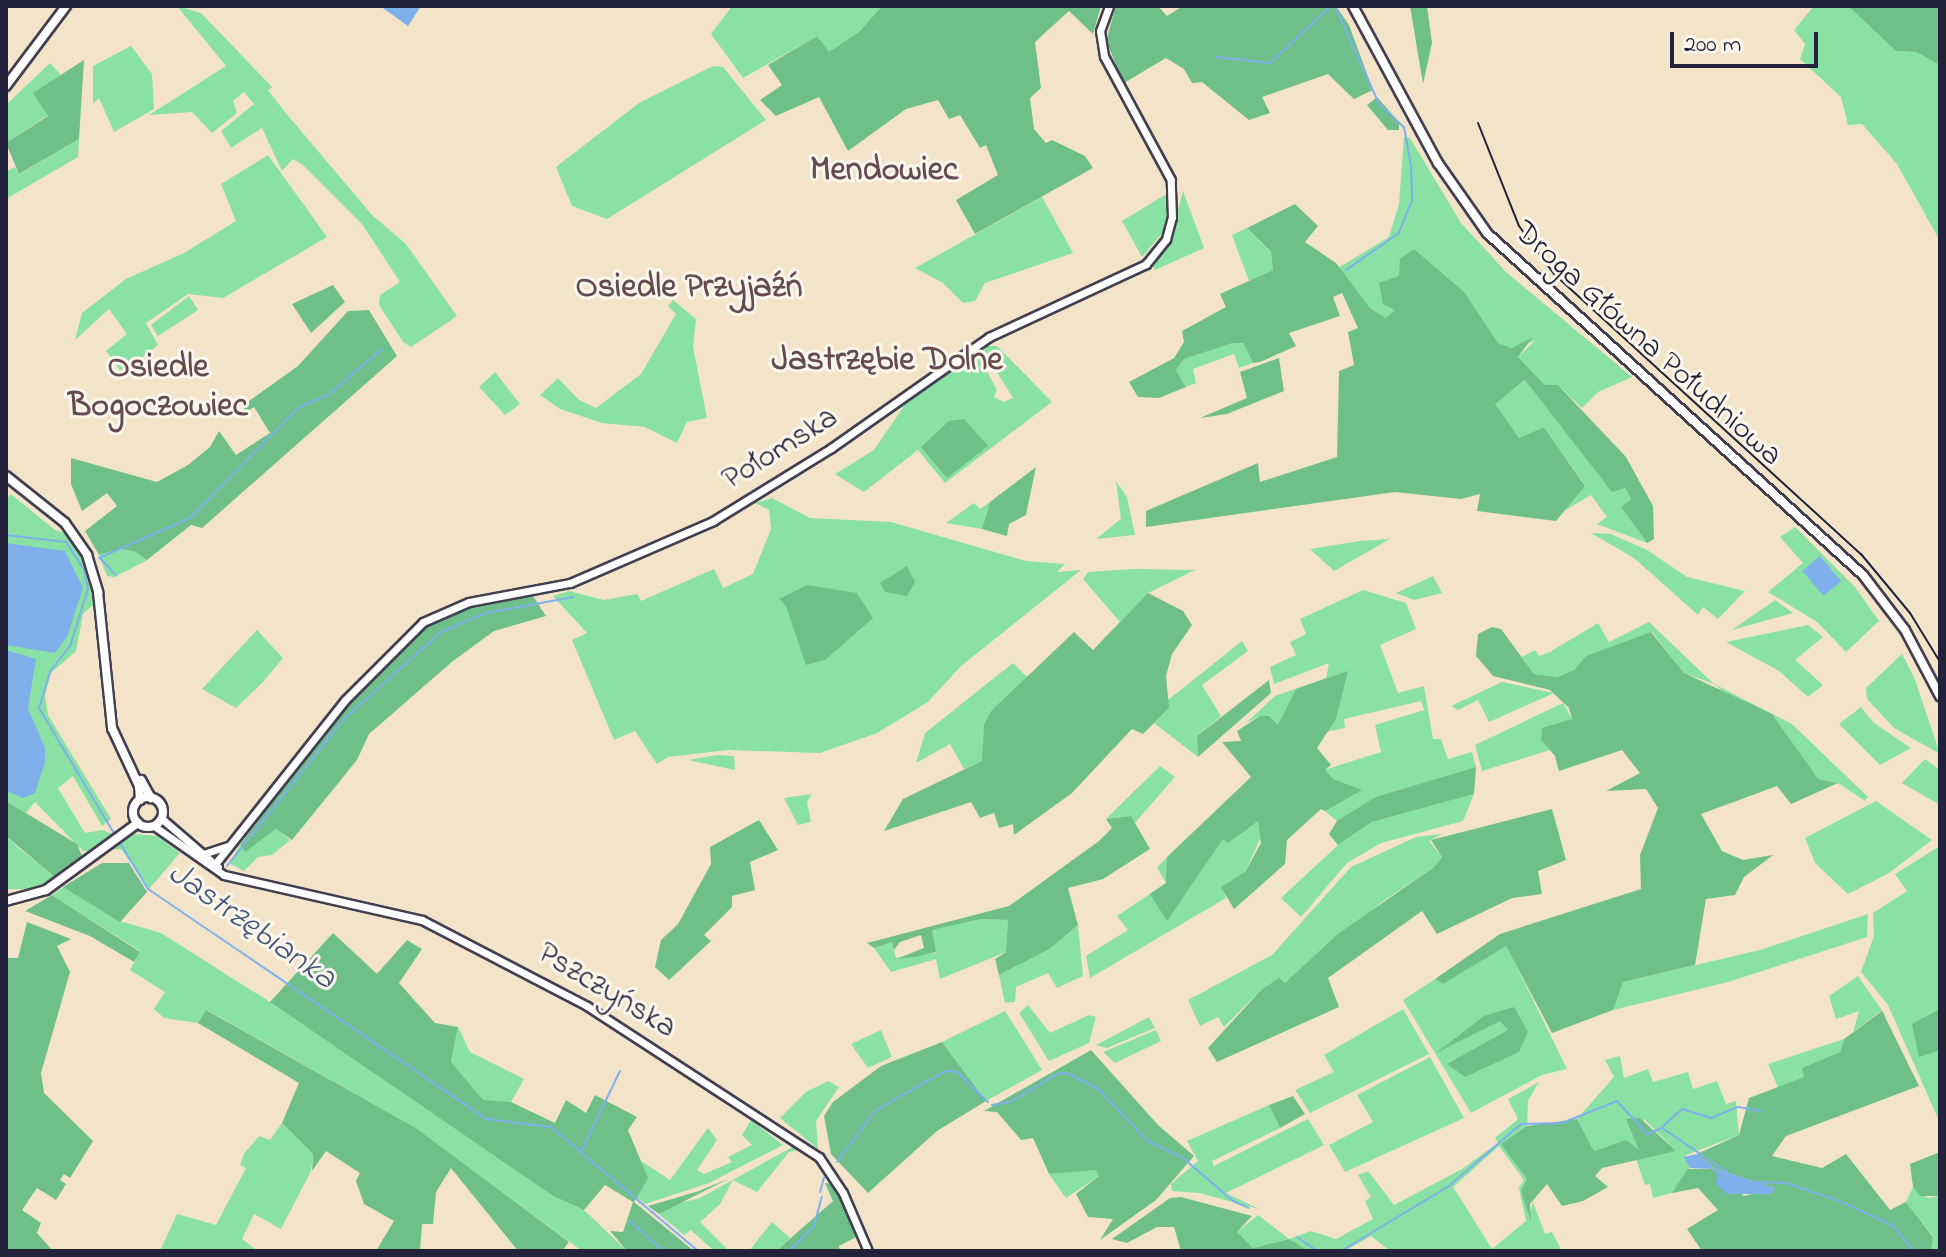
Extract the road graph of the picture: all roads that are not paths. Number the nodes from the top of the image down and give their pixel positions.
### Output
1 (66, 6) edge
2 (1109, 6) edge
3 (1353, 6) edge
4 (6, 86) edge
5 (6, 476) edge
6 (1940, 696) edge
7 (109, 697) junction
8 (151, 798) junction
9 (140, 800) junction
10 (161, 818) junction
11 (136, 821) junction
12 (154, 826) junction
13 (232, 843) junction
14 (202, 857) junction
15 (215, 864) junction
16 (249, 883) junction
17 (6, 901) edge
18 (868, 1251) edge

1 - 4 main road
2 - 13 street, Połomska
3 - 6 main road, Droga Główna Południowa
5 - 7 main road
7 - 8 main road
7 - 9 main road
8 - 9 main road
8 - 10 main road
9 - 11 main road
10 - 12 main road
10 - 14 street, Pszczyńska
11 - 12 main road
11 - 17 main road
12 - 14 street, Pszczyńska
13 - 14 street
13 - 15 street, Połomska
14 - 15 street, Pszczyńska
14 - 16 street, Pszczyńska
15 - 16 street, Pszczyńska
16 - 18 street, Pszczyńska

